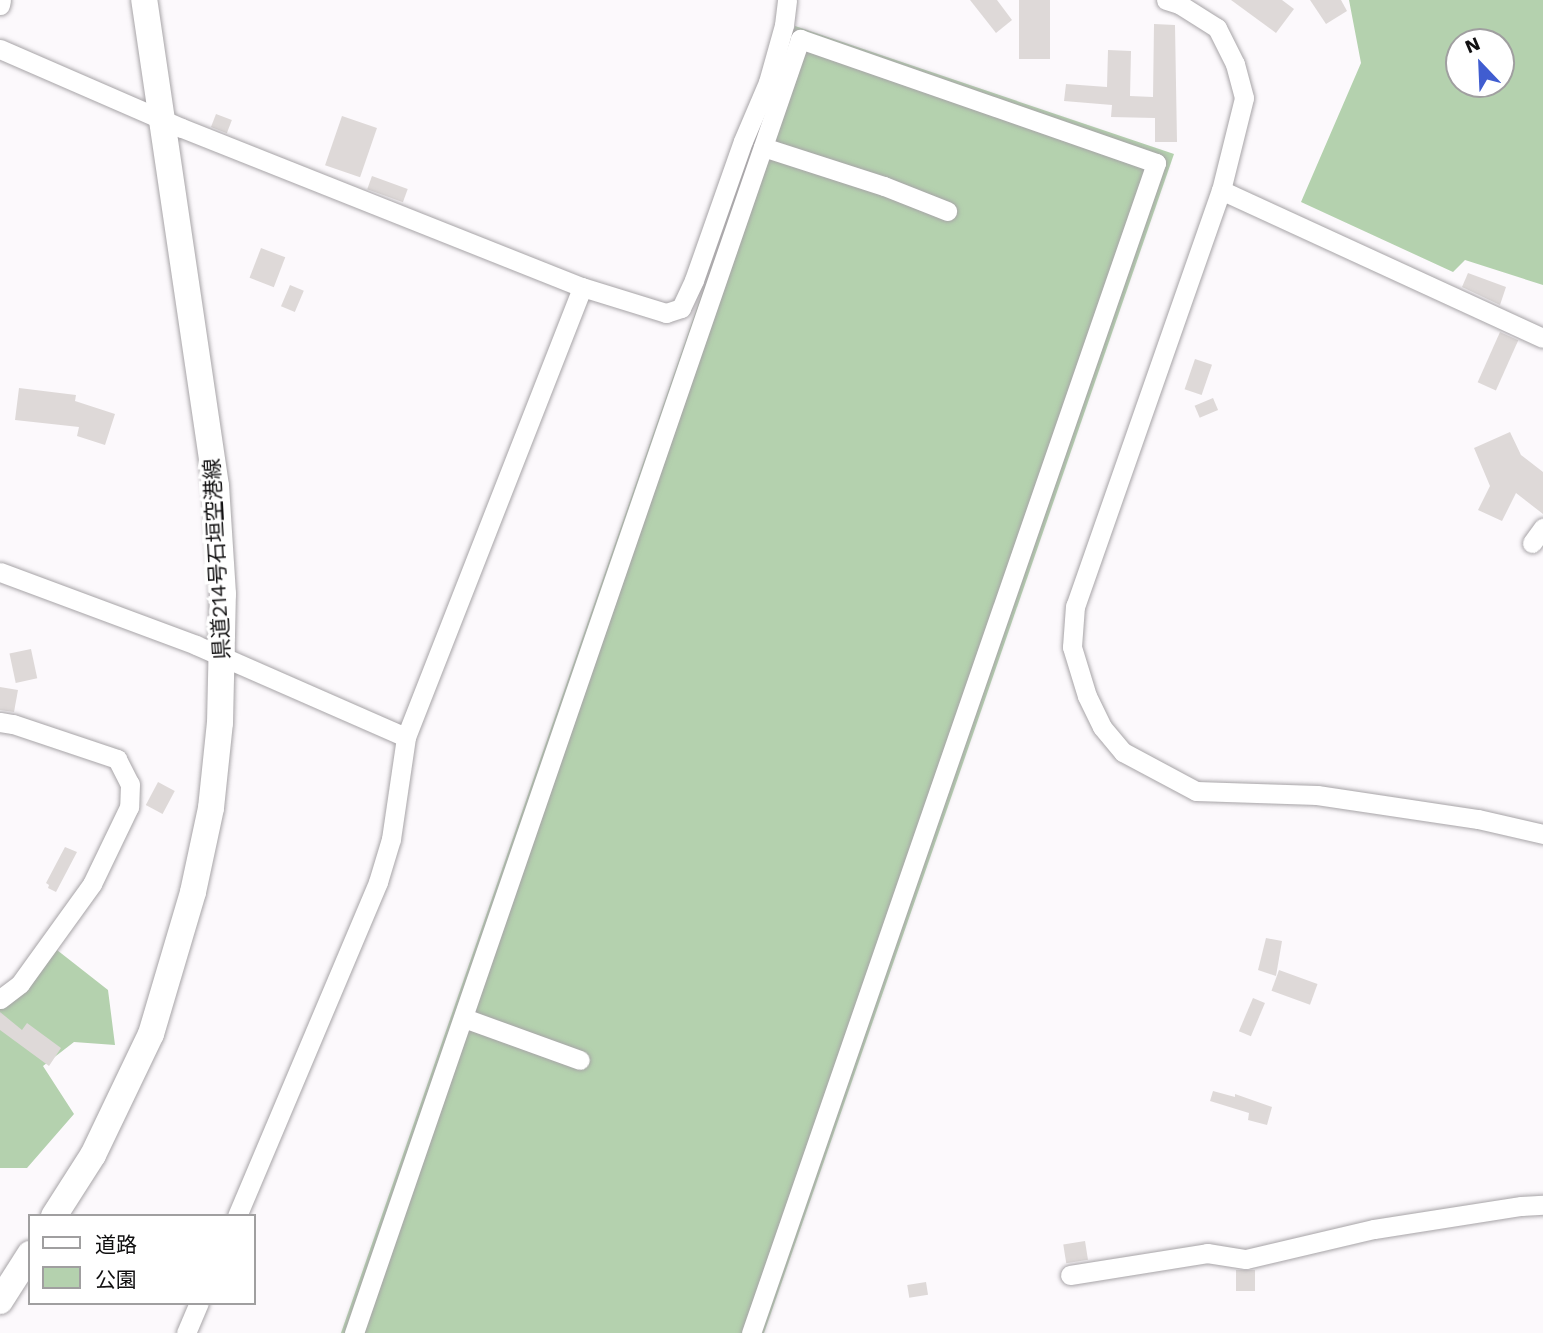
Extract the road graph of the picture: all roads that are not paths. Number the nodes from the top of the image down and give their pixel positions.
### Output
1 (144, 0) edge
2 (787, 0) edge
3 (1166, 0) edge
4 (0, 49) edge
5 (160, 117) junction
6 (763, 147) junction
7 (1221, 190) junction
8 (947, 211) dead end
9 (582, 287) junction
10 (1543, 338) edge
11 (0, 572) edge
12 (224, 657) junction
13 (0, 722) edge
14 (406, 737) junction
15 (1543, 834) edge
16 (0, 999) edge
17 (464, 1018) junction
18 (580, 1060) dead end
19 (1543, 1205) edge
20 (55, 1214) edge
21 (238, 1214) edge
22 (28, 1257) edge
23 (1070, 1275) dead end
24 (0, 1301) edge
25 (198, 1305) edge
26 (186, 1333) edge
27 (354, 1333) edge
28 (751, 1333) edge

1 - 5 main road, 県道214号石垣空港線
2 - 9 street
3 - 7 street
4 - 5 street
5 - 9 street
5 - 12 main road, 県道214号石垣空港線
6 - 8 street
6 - 17 street
6 - 28 street
7 - 10 street
7 - 15 street
9 - 14 street
11 - 12 street
12 - 14 street
12 - 20 main road, 県道214号石垣空港線
13 - 16 street
14 - 21 street
17 - 18 street
17 - 27 street
19 - 23 street
22 - 24 main road
25 - 26 street

